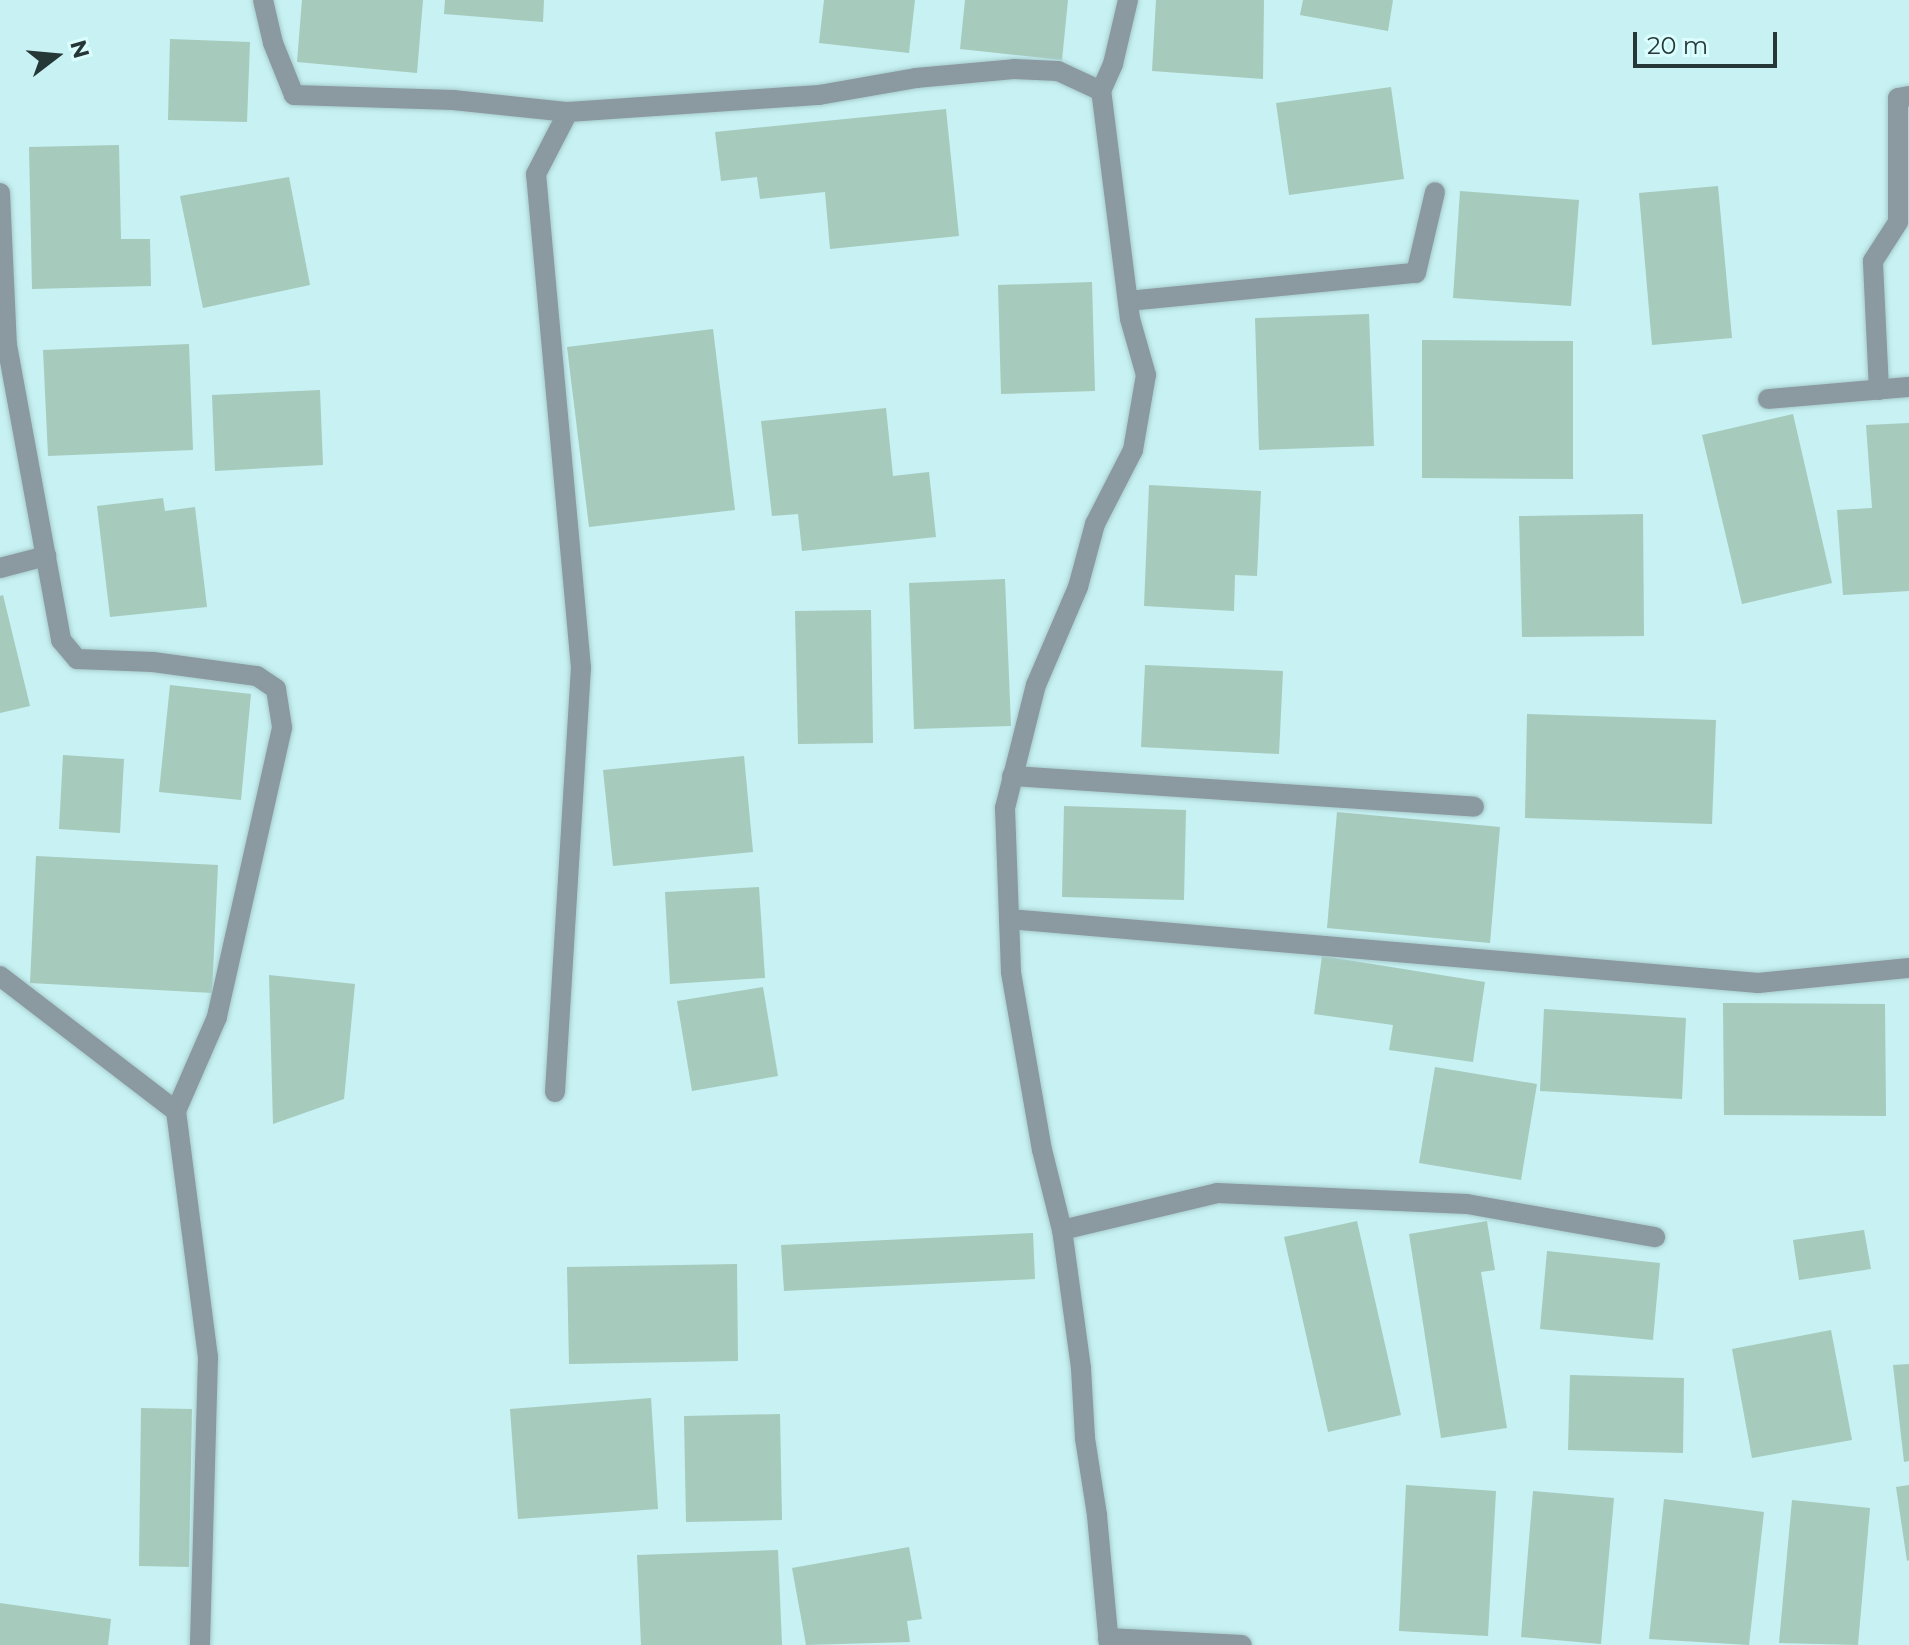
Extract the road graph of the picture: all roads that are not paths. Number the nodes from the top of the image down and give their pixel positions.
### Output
1 (263, 0) edge
2 (1128, 0) edge
3 (1101, 91) junction
4 (1909, 96) edge
5 (568, 112) junction
6 (1435, 192) dead end
7 (0, 193) edge
8 (1128, 301) junction
9 (1909, 387) edge
10 (1879, 390) junction
11 (1768, 399) dead end
12 (46, 556) junction
13 (0, 568) edge
14 (1012, 776) junction
15 (1474, 807) dead end
16 (1009, 919) junction
17 (1909, 968) edge
18 (0, 976) edge
19 (555, 1092) dead end
20 (176, 1111) junction
21 (1062, 1230) junction
22 (1655, 1237) dead end
23 (1109, 1642) edge
24 (200, 1645) edge
25 (1242, 1645) edge

1 - 5 street
2 - 3 street
3 - 5 street
3 - 8 street
4 - 10 street
5 - 19 street
6 - 8 street
7 - 12 street
8 - 14 street
9 - 10 street
10 - 11 street
12 - 13 street
12 - 20 street
14 - 15 street
14 - 16 street
16 - 17 street
16 - 21 street
18 - 20 street
20 - 24 street
21 - 22 street
21 - 23 street
23 - 25 street

